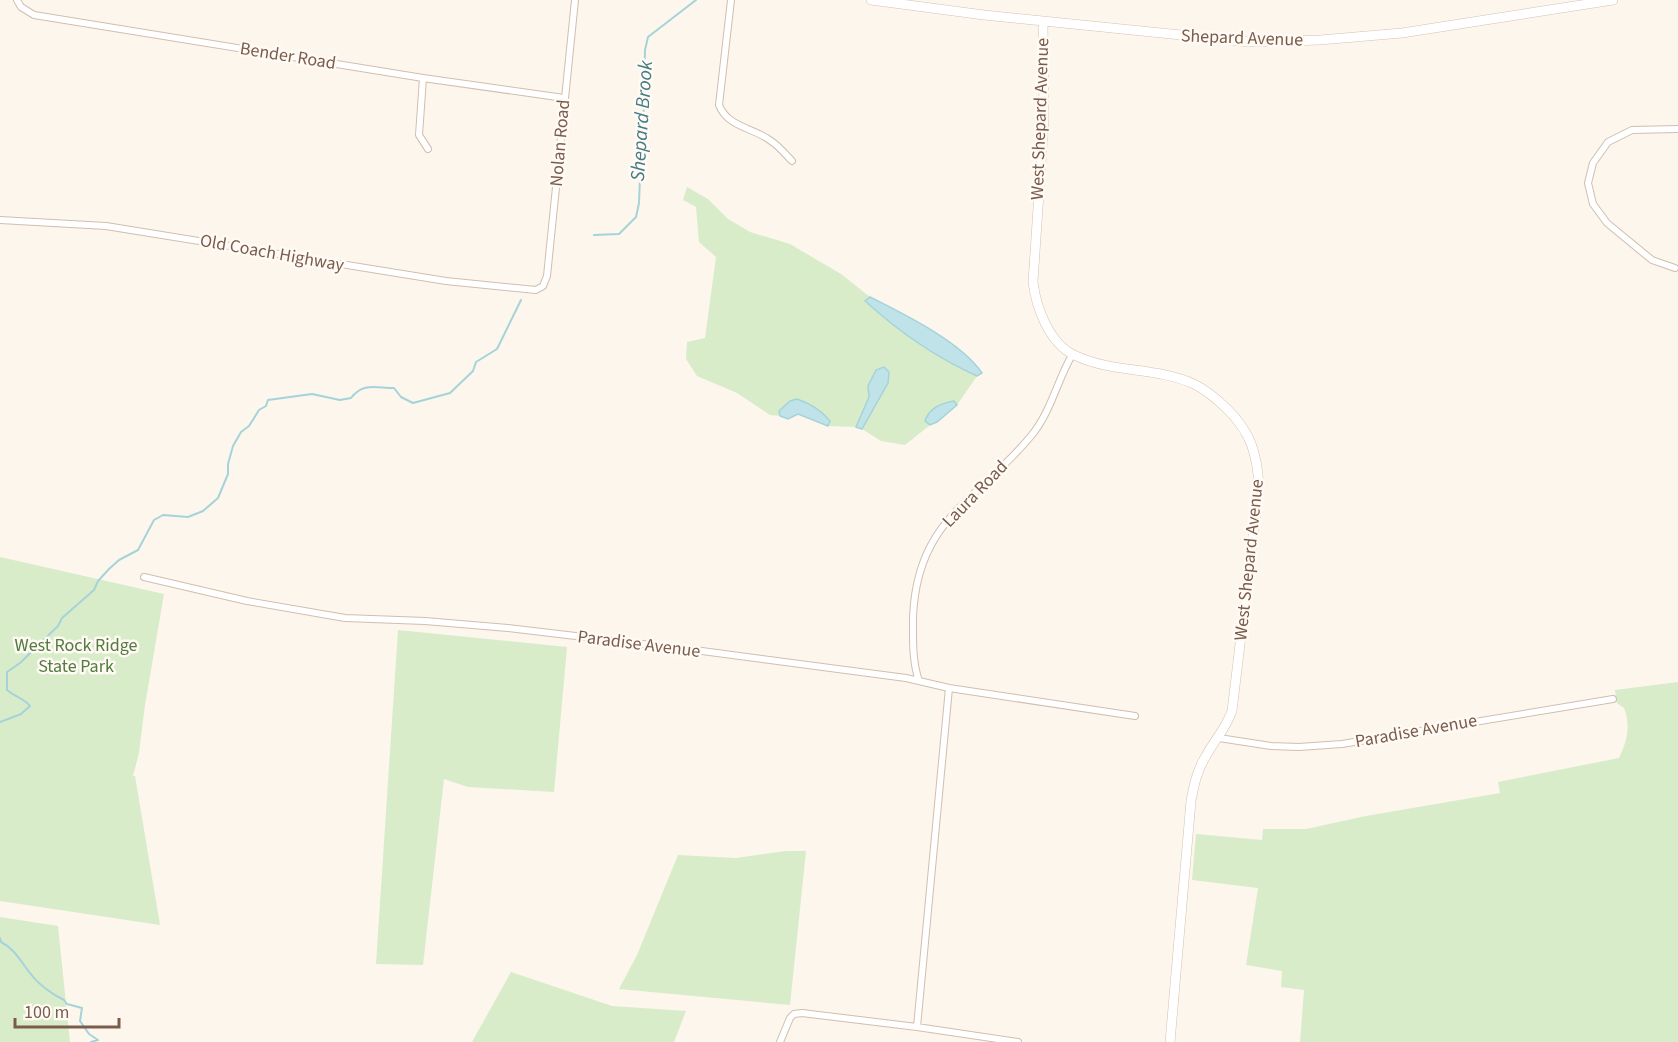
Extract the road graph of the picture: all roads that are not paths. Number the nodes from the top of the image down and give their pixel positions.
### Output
1 (17, 0) edge
2 (575, 0) edge
3 (731, 0) edge
4 (871, 0) edge
5 (1613, 0) edge
6 (1043, 21) junction
7 (423, 78) junction
8 (564, 98) junction
9 (1678, 129) edge
10 (428, 149) dead end
11 (792, 161) dead end
12 (0, 220) edge
13 (1675, 268) dead end
14 (543, 286) joint
15 (1072, 355) junction
16 (144, 577) dead end
17 (919, 681) junction
18 (949, 688) junction
19 (1613, 699) dead end
20 (1135, 716) dead end
21 (1219, 738) junction
22 (917, 1027) junction
23 (780, 1042) edge
24 (1018, 1042) edge
25 (1170, 1042) edge

1 - 7 street, Bender Road
2 - 8 street, Nolan Road
3 - 11 street
4 - 6 street, Shepard Avenue
5 - 6 street, Shepard Avenue
6 - 15 street, West Shepard Avenue
7 - 8 street, Bender Road
7 - 10 street
8 - 14 street, Nolan Road
9 - 13 street
12 - 14 street, Old Coach Highway
15 - 17 street, Laura Road
15 - 21 street, West Shepard Avenue
16 - 17 street, Paradise Avenue
17 - 18 street, Paradise Avenue
18 - 20 street, Paradise Avenue
18 - 22 street
19 - 21 street, Paradise Avenue
21 - 25 street, West Shepard Avenue
22 - 23 street
22 - 24 street

